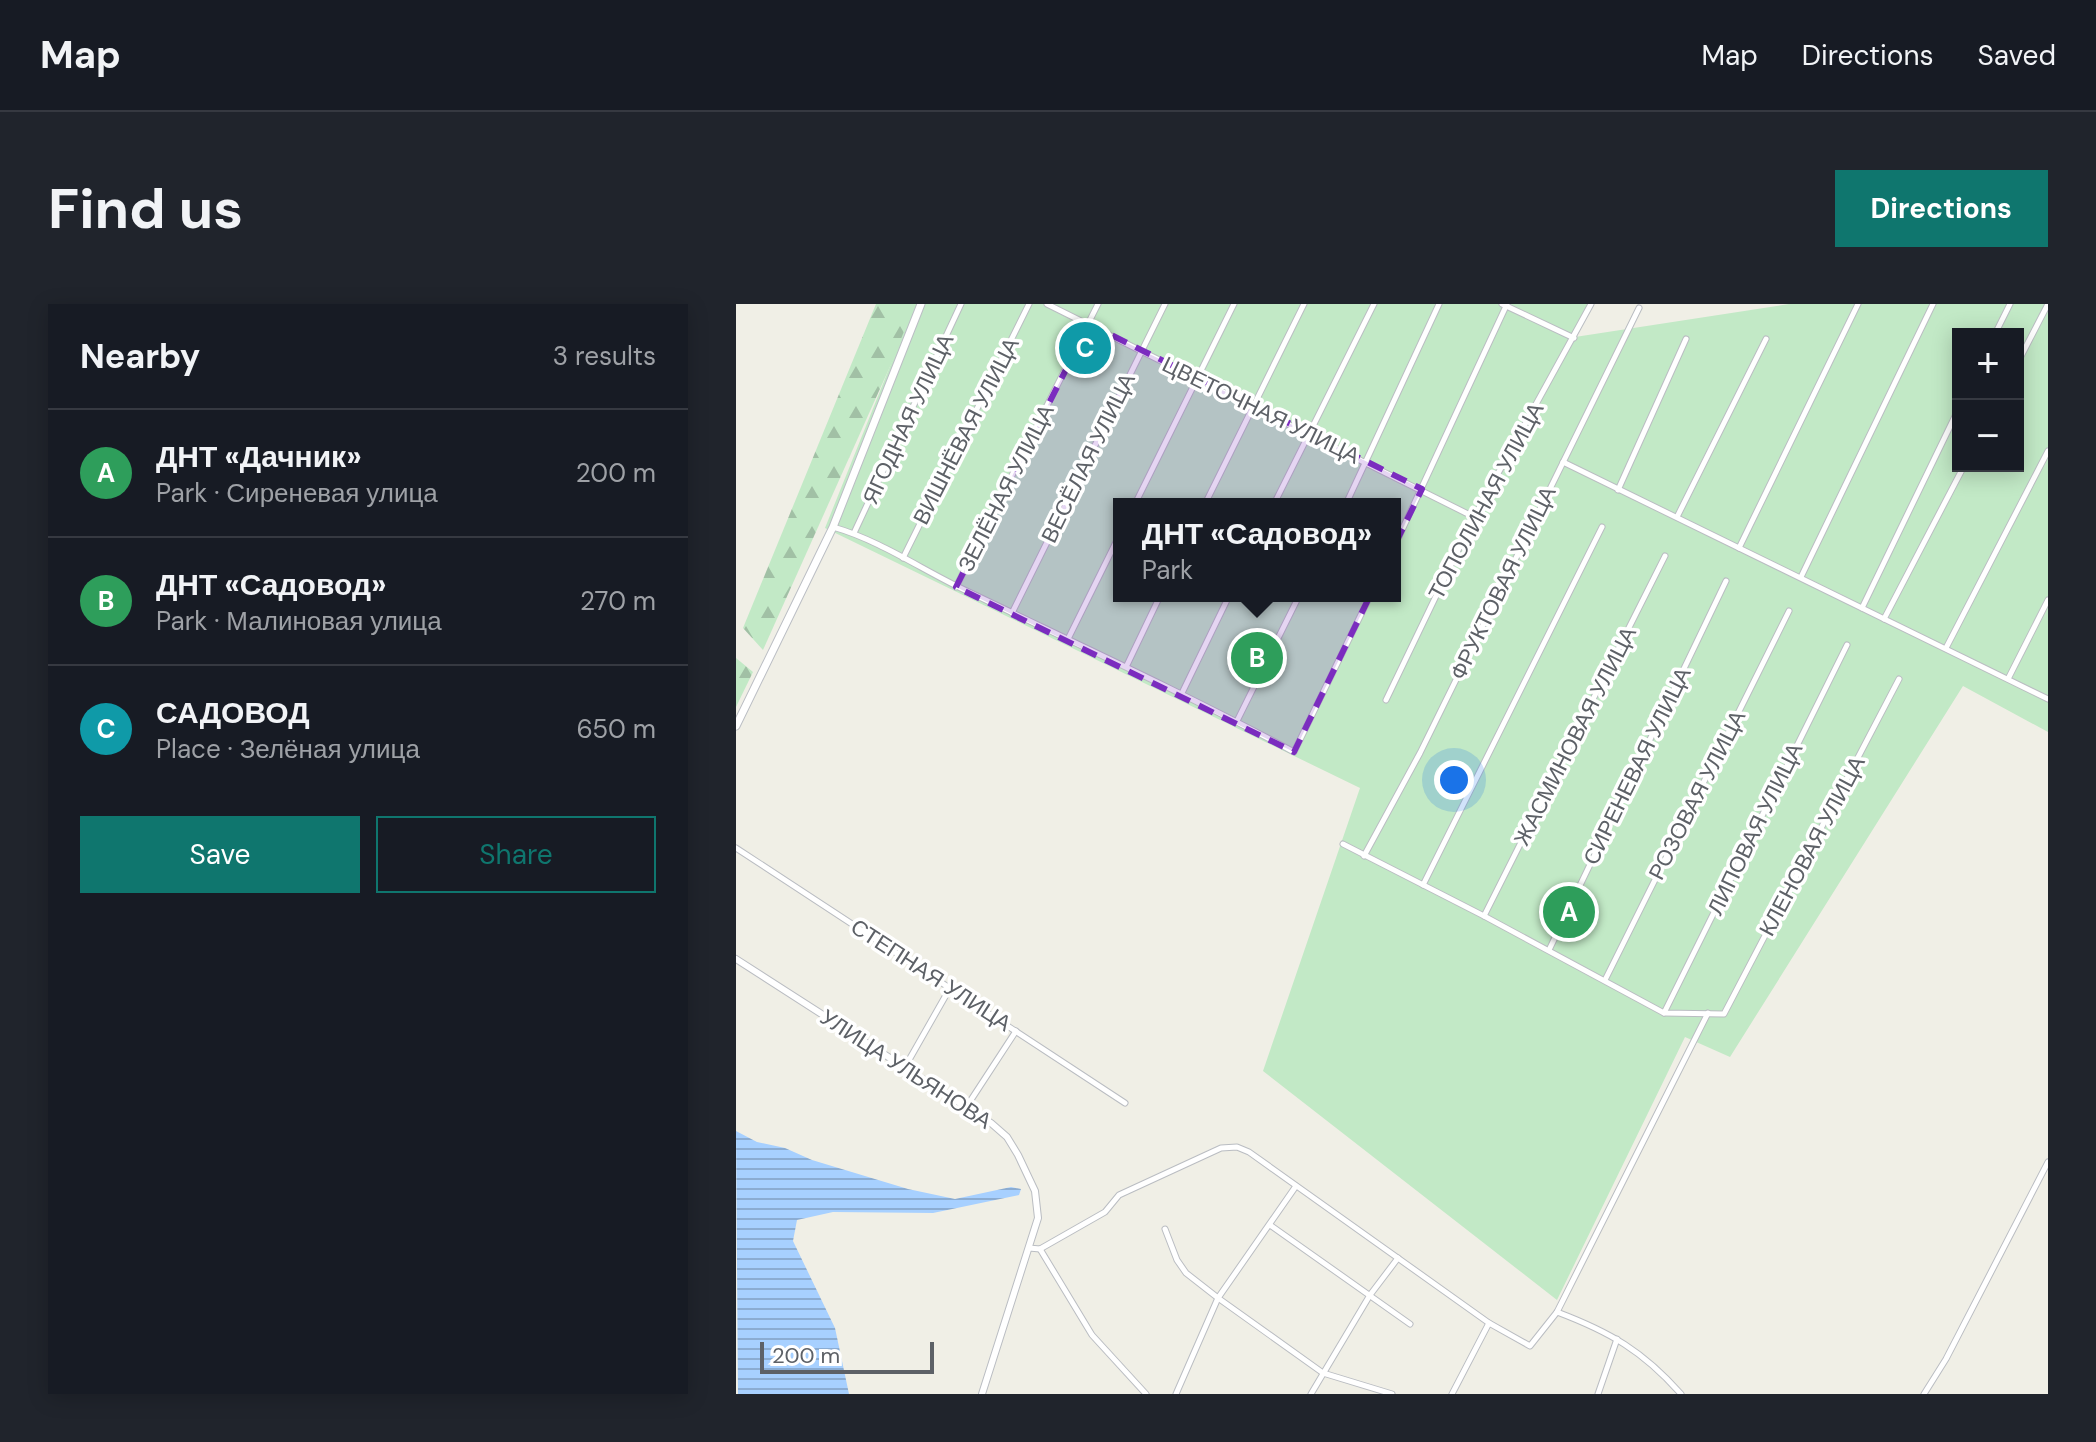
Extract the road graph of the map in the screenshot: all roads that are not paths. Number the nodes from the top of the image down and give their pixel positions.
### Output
1 (921, 304) edge
2 (961, 304) edge
3 (1029, 304) edge
4 (1047, 304) edge
5 (1098, 304) edge
6 (1165, 304) edge
7 (1234, 304) edge
8 (1304, 304) edge
9 (1374, 304) edge
10 (1439, 304) edge
11 (1591, 304) edge
12 (1858, 304) edge
13 (1933, 304) edge
14 (2010, 304) edge
15 (2048, 304) edge
16 (1505, 305) edge
17 (1639, 308) dead end
18 (1089, 324) junction
19 (1998, 328) edge
20 (1574, 338) junction
21 (1686, 339) dead end
22 (1766, 339) dead end
23 (1141, 350) junction
24 (2024, 350) edge
25 (1197, 379) junction
26 (1253, 406) junction
27 (1952, 422) edge
28 (1308, 433) junction
29 (2048, 451) edge
30 (1367, 462) junction
31 (1563, 462) junction
32 (1961, 472) edge
33 (1422, 489) junction
34 (1618, 490) junction
35 (1138, 498) edge
36 (1208, 498) edge
37 (1277, 498) edge
38 (1349, 498) edge
39 (1474, 517) junction
40 (1677, 517) junction
41 (833, 527) junction
42 (1602, 527) dead end
43 (854, 533) junction
44 (1401, 533) edge
45 (1113, 548) edge
46 (1739, 548) junction
47 (1665, 556) dead end
48 (903, 558) junction
49 (1801, 577) junction
50 (1726, 581) dead end
51 (956, 587) junction
52 (2048, 600) edge
53 (1157, 602) edge
54 (1226, 602) edge
55 (1296, 602) edge
56 (1367, 602) edge
57 (1862, 608) junction
58 (1789, 611) dead end
59 (1012, 613) junction
60 (1884, 619) junction
61 (1068, 639) junction
62 (1847, 645) dead end
63 (1946, 648) junction
64 (1127, 665) junction
65 (1899, 679) dead end
66 (2008, 679) junction
67 (1182, 693) junction
68 (2048, 699) edge
69 (1386, 700) dead end
70 (1237, 721) junction
71 (736, 726) edge
72 (1343, 844) dead end
73 (736, 848) edge
74 (1364, 856) junction
75 (1423, 885) junction
76 (1484, 916) junction
77 (1549, 950) junction
78 (736, 959) edge
79 (1605, 980) junction
80 (950, 988) junction
81 (1664, 1013) junction
82 (1708, 1013) junction
83 (1016, 1031) junction
84 (905, 1067) junction
85 (1125, 1103) dead end
86 (967, 1106) junction
87 (2048, 1162) edge
88 (1296, 1186) junction
89 (1270, 1225) junction
90 (1165, 1229) dead end
91 (1029, 1248) junction
92 (1040, 1249) junction
93 (1398, 1258) junction
94 (1370, 1295) junction
95 (1218, 1298) junction
96 (1557, 1312) junction
97 (1489, 1323) junction
98 (1410, 1324) dead end
99 (1617, 1339) junction
100 (1323, 1373) junction
101 (982, 1394) edge
102 (1146, 1394) edge
103 (1176, 1394) edge
104 (1311, 1394) edge
105 (1392, 1394) edge
106 (1452, 1394) edge
107 (1598, 1394) edge
108 (1681, 1394) edge
109 (1924, 1394) edge

1 - 41 main road
2 - 43 street, ЯГОДНАЯ УЛИЦА
3 - 48 street, ВИШНЁВАЯ УЛИЦА
4 - 18 street, ЦВЕТОЧНАЯ УЛИЦА
5 - 18 street, ЗЕЛЁНАЯ УЛИЦА
6 - 23 street, ВЕСЁЛАЯ УЛИЦА
7 - 25 street
8 - 26 street
9 - 28 street
10 - 30 street
11 - 20 street, ТОПОЛИНАЯ УЛИЦА
12 - 46 street
13 - 49 street
14 - 19 street
15 - 24 street
16 - 20 street
16 - 33 street
17 - 31 street, ФРУКТОВАЯ УЛИЦА
18 - 23 street, ЦВЕТОЧНАЯ УЛИЦА
18 - 51 street, ЗЕЛЁНАЯ УЛИЦА
20 - 39 street, ТОПОЛИНАЯ УЛИЦА
21 - 34 street
22 - 40 street
23 - 25 street, ЦВЕТОЧНАЯ УЛИЦА
23 - 59 street, ВЕСЁЛАЯ УЛИЦА
25 - 26 street, ЦВЕТОЧНАЯ УЛИЦА
25 - 35 street
26 - 28 street, ЦВЕТОЧНАЯ УЛИЦА
26 - 36 street
27 - 57 street
28 - 30 street, ЦВЕТОЧНАЯ УЛИЦА
28 - 37 street
29 - 63 street
30 - 33 street, ЦВЕТОЧНАЯ УЛИЦА
30 - 38 street
31 - 34 street
31 - 74 street, ФРУКТОВАЯ УЛИЦА
32 - 60 street
33 - 39 street, ЦВЕТОЧНАЯ УЛИЦА
33 - 44 street
34 - 40 street
39 - 69 street, ТОПОЛИНАЯ УЛИЦА
40 - 46 street
41 - 43 street
41 - 71 main road
42 - 75 street
43 - 48 street
45 - 61 street
46 - 49 street
47 - 76 street, ЖАСМИНОВАЯ УЛИЦА
48 - 51 street
49 - 57 street
50 - 77 street, СИРЕНЕВАЯ УЛИЦА
51 - 59 street
52 - 66 street
53 - 64 street
54 - 67 street
55 - 70 street
56 - 70 street
57 - 60 street
58 - 79 street, РОЗОВАЯ УЛИЦА
59 - 61 street
60 - 63 street
61 - 64 street
62 - 81 street, ЛИПОВАЯ УЛИЦА
63 - 66 street
64 - 67 street
65 - 82 street, КЛЕНОВАЯ УЛИЦА
66 - 68 street
67 - 70 street
72 - 74 street
73 - 80 street, СТЕПНАЯ УЛИЦА
74 - 75 street
75 - 76 street
76 - 77 street
77 - 79 street
78 - 84 street, УЛИЦА УЛЬЯНОВА
79 - 81 street
80 - 83 street, СТЕПНАЯ УЛИЦА
80 - 84 street
81 - 82 street
82 - 96 street
83 - 85 street, СТЕПНАЯ УЛИЦА
83 - 86 street
84 - 86 street, УЛИЦА УЛЬЯНОВА
86 - 91 street, УЛИЦА УЛЬЯНОВА
87 - 109 street
88 - 89 street
88 - 92 street
88 - 93 street
89 - 94 street
89 - 95 street
90 - 95 street
91 - 92 street
91 - 101 street, УЛИЦА УЛЬЯНОВА
92 - 102 street
93 - 94 street
93 - 97 street
94 - 98 street
94 - 100 street
95 - 100 street
95 - 103 street
96 - 97 street
96 - 99 street
97 - 106 street
99 - 107 street
99 - 108 street
100 - 104 street
100 - 105 street

